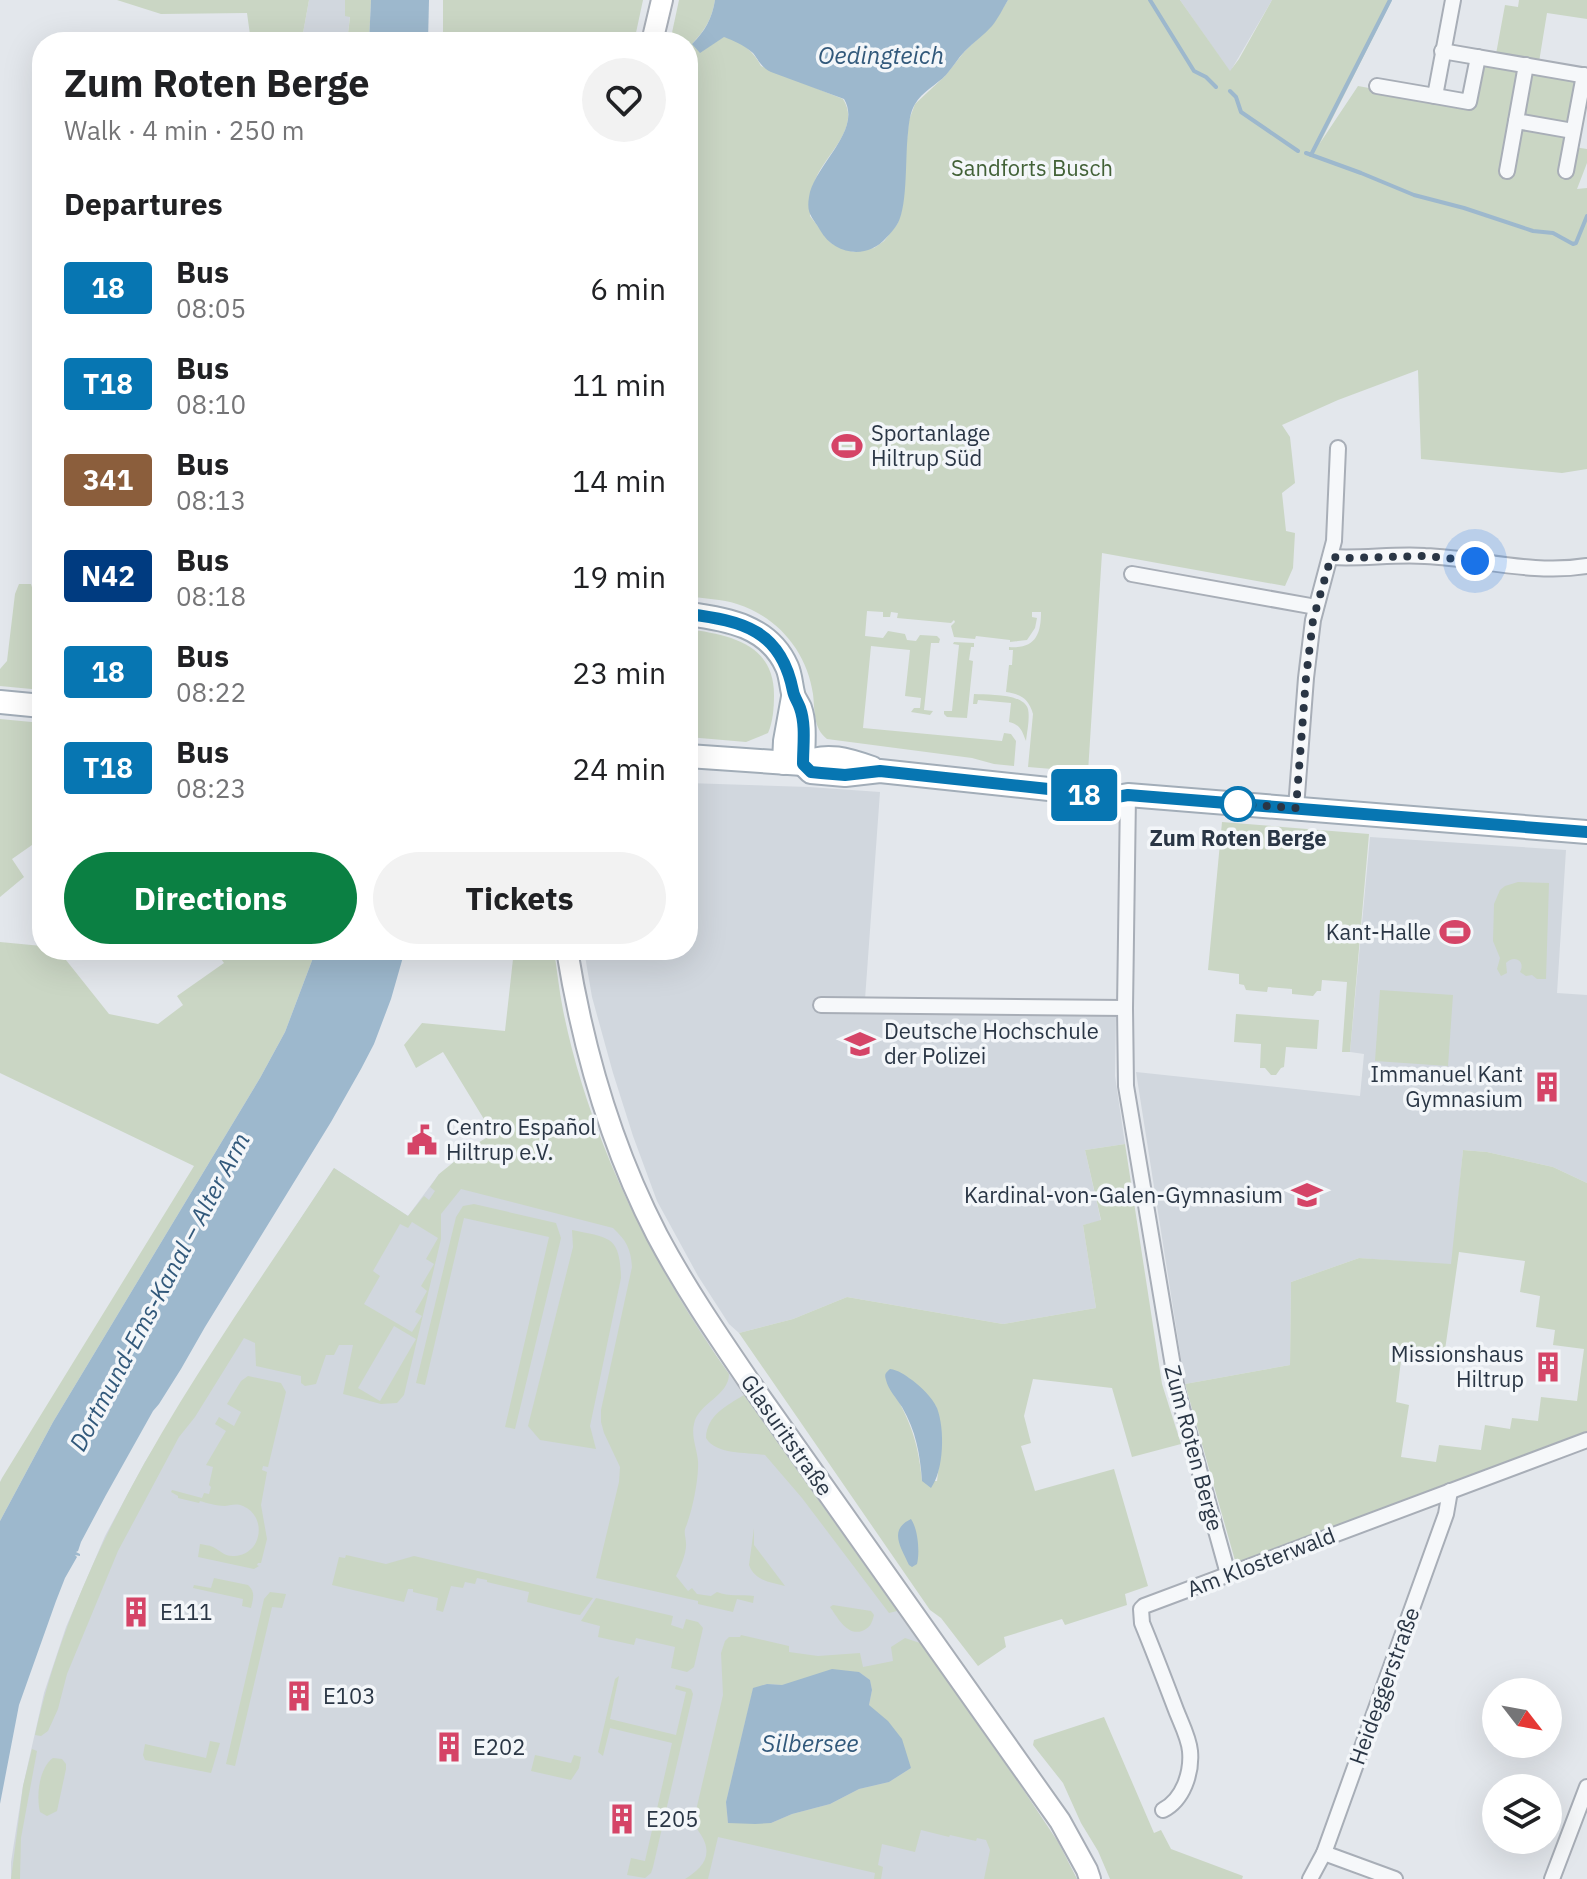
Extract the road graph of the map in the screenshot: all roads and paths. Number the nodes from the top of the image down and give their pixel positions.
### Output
1 (662, 0) edge
2 (1453, 0) edge
3 (654, 32) edge
4 (1442, 51) junction
5 (1478, 57) junction
6 (1526, 65) junction
7 (1585, 75) edge
8 (1377, 86) dead end
9 (1435, 96) junction
10 (1516, 121) junction
11 (1573, 131) junction
12 (1507, 171) dead end
13 (1566, 171) dead end
14 (1338, 448) dead end
15 (1331, 557) junction
16 (1587, 566) edge
17 (1132, 574) dead end
18 (1316, 607) junction
19 (698, 615) edge
20 (0, 702) edge
21 (32, 705) edge
22 (698, 757) edge
23 (793, 763) junction
24 (1128, 795) junction
25 (1296, 808) junction
26 (1587, 832) edge
27 (569, 960) edge
28 (821, 1005) dead end
29 (1125, 1008) junction
30 (1587, 1440) edge
31 (1450, 1491) junction
32 (1228, 1574) junction
33 (1587, 1787) edge
34 (1163, 1810) dead end
35 (1324, 1853) junction
36 (1090, 1879) edge
37 (1310, 1879) edge
38 (1395, 1879) edge
39 (1552, 1879) edge

1 - 3 main road
2 - 4 street
4 - 5 street
4 - 9 street
5 - 6 street
5 - 9 street
6 - 7 street
6 - 10 street
7 - 11 street
8 - 9 street
10 - 11 street
10 - 12 street
11 - 13 street
14 - 15 street
15 - 16 street
15 - 18 street
17 - 18 street
18 - 25 street
19 - 23 main road
20 - 21 main road
22 - 23 main road
23 - 24 main road
24 - 25 main road
24 - 29 street, Zum Roten Berge
25 - 26 main road
27 - 36 main road, Glasuritstraße
28 - 29 street
29 - 32 street, Zum Roten Berge
30 - 31 street, Am Klosterwald
31 - 32 street, Am Klosterwald
31 - 35 street, Heideggerstraße
32 - 34 street, Am Klosterwald
33 - 39 street
35 - 37 street, Heideggerstraße
35 - 38 street

